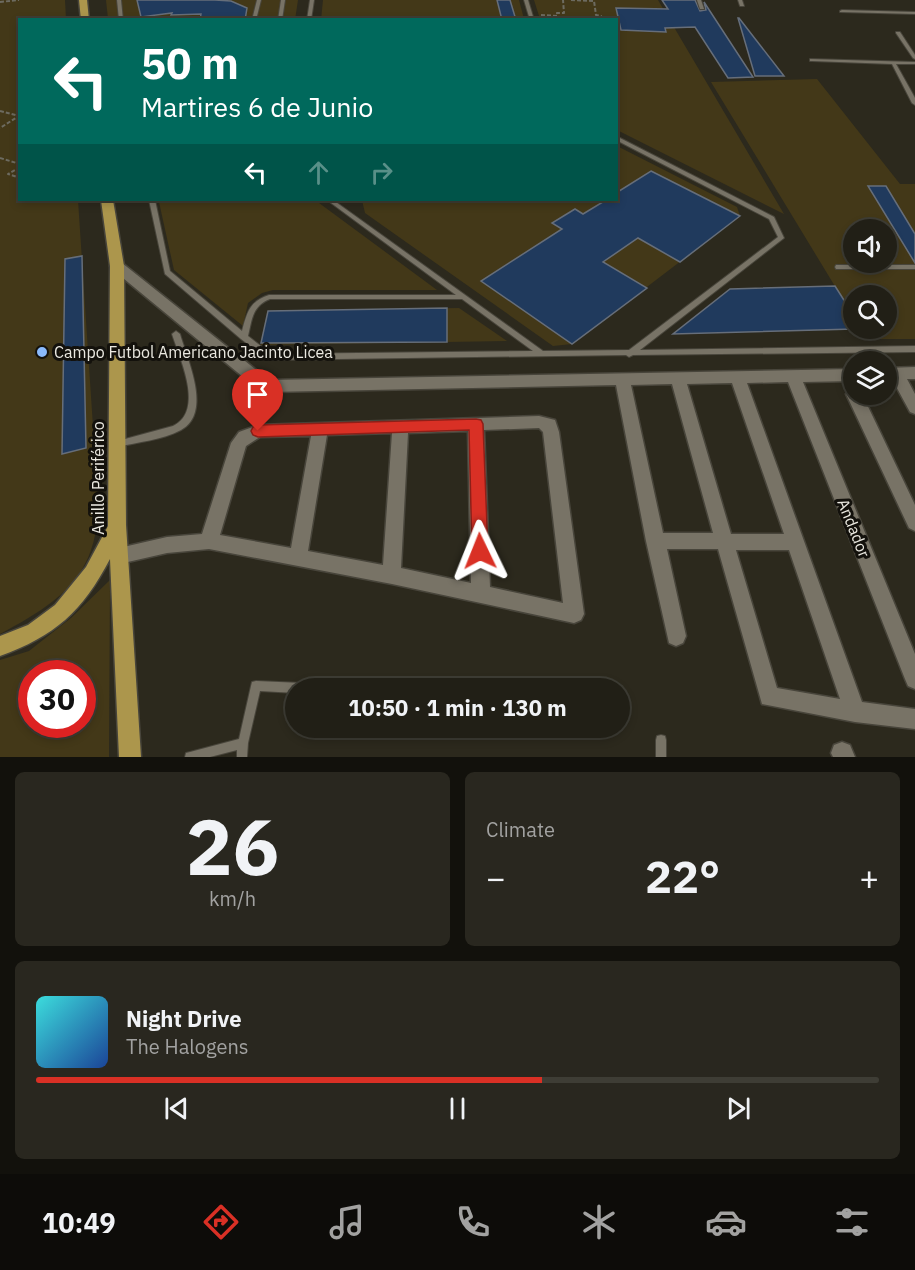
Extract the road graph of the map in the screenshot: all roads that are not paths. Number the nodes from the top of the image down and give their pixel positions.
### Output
1 (83, 0) edge
2 (118, 0) edge
3 (259, 0) edge
4 (284, 0) edge
5 (312, 0) edge
6 (526, 0) edge
7 (699, 0) edge
8 (702, 8) dead end
9 (842, 11) dead end
10 (915, 13) edge
11 (531, 17) edge
12 (85, 18) edge
13 (121, 18) edge
14 (254, 18) edge
15 (280, 18) edge
16 (309, 18) edge
17 (898, 33) dead end
18 (915, 58) edge
19 (813, 60) dead end
20 (893, 62) junction
21 (915, 63) edge
22 (915, 104) edge
23 (618, 139) edge
24 (107, 201) edge
25 (152, 201) edge
26 (331, 201) edge
27 (117, 266) junction
28 (838, 267) dead end
29 (915, 267) edge
30 (463, 297) junction
31 (176, 334) dead end
32 (244, 337) junction
33 (915, 349) edge
34 (629, 354) junction
35 (543, 355) junction
36 (915, 373) edge
37 (897, 374) edge
38 (793, 376) junction
39 (738, 378) junction
40 (678, 379) junction
41 (623, 381) junction
42 (897, 381) edge
43 (843, 386) edge
44 (861, 405) edge
45 (915, 408) edge
46 (476, 424) junction
47 (400, 426) junction
48 (320, 429) junction
49 (117, 444) junction
50 (915, 523) edge
51 (117, 525) junction
52 (209, 541) junction
53 (655, 541) junction
54 (724, 542) junction
55 (796, 542) junction
56 (119, 556) junction
57 (298, 559) junction
58 (392, 575) junction
59 (481, 594) junction
60 (676, 636) dead end
61 (0, 646) edge
62 (915, 679) edge
63 (285, 687) edge
64 (855, 712) junction
65 (915, 719) edge
66 (661, 740) dead end
67 (243, 743) junction
68 (130, 757) edge
69 (190, 757) edge
70 (242, 757) edge
71 (661, 757) edge

1 - 12 main road
2 - 13 lane
3 - 14 lane
4 - 15 lane
5 - 16 lane
6 - 11 lane
7 - 8 lane
9 - 10 lane
17 - 18 lane
19 - 20 lane
20 - 21 lane
20 - 22 lane
23 - 34 lane
24 - 27 main road, Anillo Periférico
25 - 32 lane
26 - 30 lane
27 - 41 street
27 - 49 main road, Anillo Periférico
28 - 29 lane
30 - 32 lane
30 - 35 lane
31 - 49 lane
32 - 35 lane
33 - 34 lane
34 - 35 lane
36 - 37 street
38 - 39 street
38 - 43 street
38 - 62 street, Andador
39 - 40 street
39 - 55 street
40 - 41 street
40 - 54 street
41 - 53 street
42 - 45 street
44 - 50 street
46 - 47 street
46 - 59 street
46 - 59 street
47 - 48 street
47 - 58 street
48 - 52 street
48 - 57 street
49 - 51 main road, Anillo Periférico
51 - 56 main road, Anillo Periférico
51 - 61 main road
52 - 56 street
52 - 57 street
53 - 54 street
53 - 60 street
54 - 55 street
54 - 64 street
55 - 64 street
56 - 68 main road, Anillo Periférico
57 - 58 street
58 - 59 street
63 - 67 lane
64 - 65 street
66 - 71 lane
67 - 69 lane
67 - 70 lane

